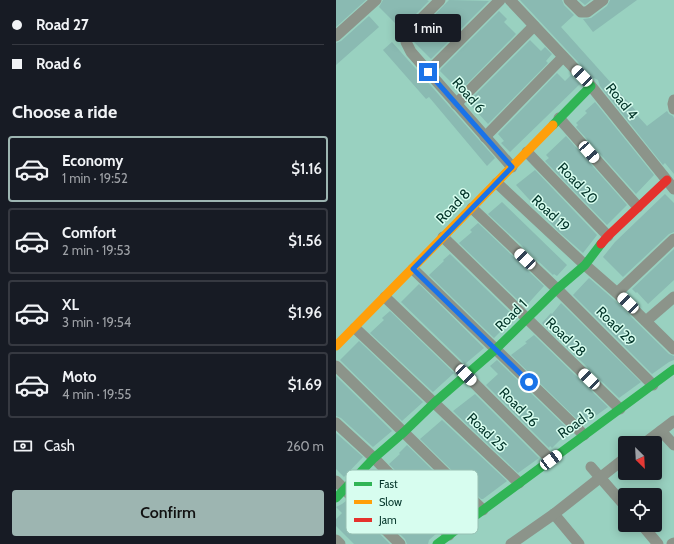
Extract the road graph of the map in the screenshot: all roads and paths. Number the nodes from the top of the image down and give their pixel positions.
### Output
1 (376, 0) edge
2 (440, 0) edge
3 (500, 0) edge
4 (510, 0) edge
5 (569, 0) edge
6 (604, 0) edge
7 (534, 26) junction
8 (336, 36) edge
9 (563, 56) junction
10 (428, 72) junction
11 (591, 86) junction
12 (674, 100) edge
13 (456, 104) junction
14 (674, 109) edge
15 (559, 118) junction
16 (485, 137) junction
17 (527, 152) junction
18 (512, 167) junction
19 (497, 183) junction
20 (671, 184) edge
21 (638, 207) junction
22 (472, 208) junction
23 (608, 236) junction
24 (444, 237) junction
25 (674, 239) edge
26 (585, 265) junction
27 (413, 269) junction
28 (557, 289) junction
29 (617, 293) junction
30 (385, 297) junction
31 (674, 297) edge
32 (527, 319) junction
33 (646, 321) junction
34 (355, 328) junction
35 (336, 346) edge
36 (496, 349) junction
37 (674, 349) edge
38 (336, 366) edge
39 (674, 369) edge
40 (466, 375) junction
41 (653, 385) junction
42 (435, 402) junction
43 (620, 409) junction
44 (674, 421) edge
45 (336, 423) edge
46 (661, 431) junction
47 (404, 432) junction
48 (584, 435) junction
49 (654, 436) edge
50 (674, 446) edge
51 (374, 458) junction
52 (551, 460) junction
53 (618, 463) edge
54 (591, 467) dead end
55 (363, 470) edge
56 (386, 470) edge
57 (442, 470) edge
58 (600, 477) junction
59 (336, 481) edge
60 (519, 483) junction
61 (345, 489) joint
62 (336, 498) edge
63 (618, 498) edge
64 (478, 505) edge
65 (483, 510) junction
66 (478, 514) edge
67 (554, 514) junction
68 (648, 532) edge
69 (390, 534) edge
70 (449, 535) edge
71 (336, 540) edge
72 (340, 544) edge
73 (400, 544) edge
74 (437, 544) edge
75 (511, 544) edge
76 (579, 544) edge
77 (658, 544) edge

1 - 8 street
2 - 10 street, Road 6
3 - 10 street
4 - 7 street, Road 4
5 - 6 street
7 - 9 street, Road 4
7 - 13 street
9 - 11 street, Road 4
9 - 16 street
10 - 13 street, Road 6
11 - 15 street, Road 8
11 - 20 street, Road 4
12 - 14 street
13 - 16 street, Road 6
15 - 17 street, Road 8
15 - 21 street
16 - 18 street, Road 6
17 - 18 street, Road 8
17 - 23 street, Road 20
18 - 19 street, Road 8
19 - 22 street, Road 8
19 - 26 street, Road 19
20 - 21 street, Road 1
21 - 23 street, Road 1
22 - 24 street, Road 8
22 - 28 street, Road 29
23 - 26 street, Road 1
24 - 27 street, Road 8
24 - 32 street, Road 28
25 - 29 street
26 - 28 street, Road 1
26 - 29 street
27 - 30 street, Road 8
27 - 36 street
28 - 32 street, Road 1
28 - 41 street, Road 29
29 - 33 street
30 - 34 street, Road 8
30 - 40 street, Road 26
31 - 33 street
32 - 36 street, Road 1
32 - 43 street, Road 28
33 - 37 street
34 - 35 street, Road 8
34 - 42 street, Road 25
36 - 40 street, Road 1
36 - 48 street
38 - 47 street
39 - 41 street, Road 3
40 - 42 street, Road 1
40 - 52 street, Road 26
41 - 43 street, Road 3
42 - 47 street, Road 1
42 - 60 street, Road 25
43 - 48 street, Road 3
44 - 46 street
45 - 51 street
46 - 49 street
46 - 50 street
47 - 51 street, Road 1
47 - 57 street
48 - 52 street, Road 3
51 - 55 street, Road 1
51 - 56 street
52 - 60 street, Road 3
53 - 58 street
54 - 58 street
58 - 63 street
58 - 67 street
59 - 61 street
60 - 65 street, Road 3
61 - 62 street, Road 1
64 - 65 street
65 - 66 street, Road 3
67 - 75 street
67 - 76 street
68 - 77 street
69 - 73 street
70 - 74 street, Road 3
71 - 72 street

